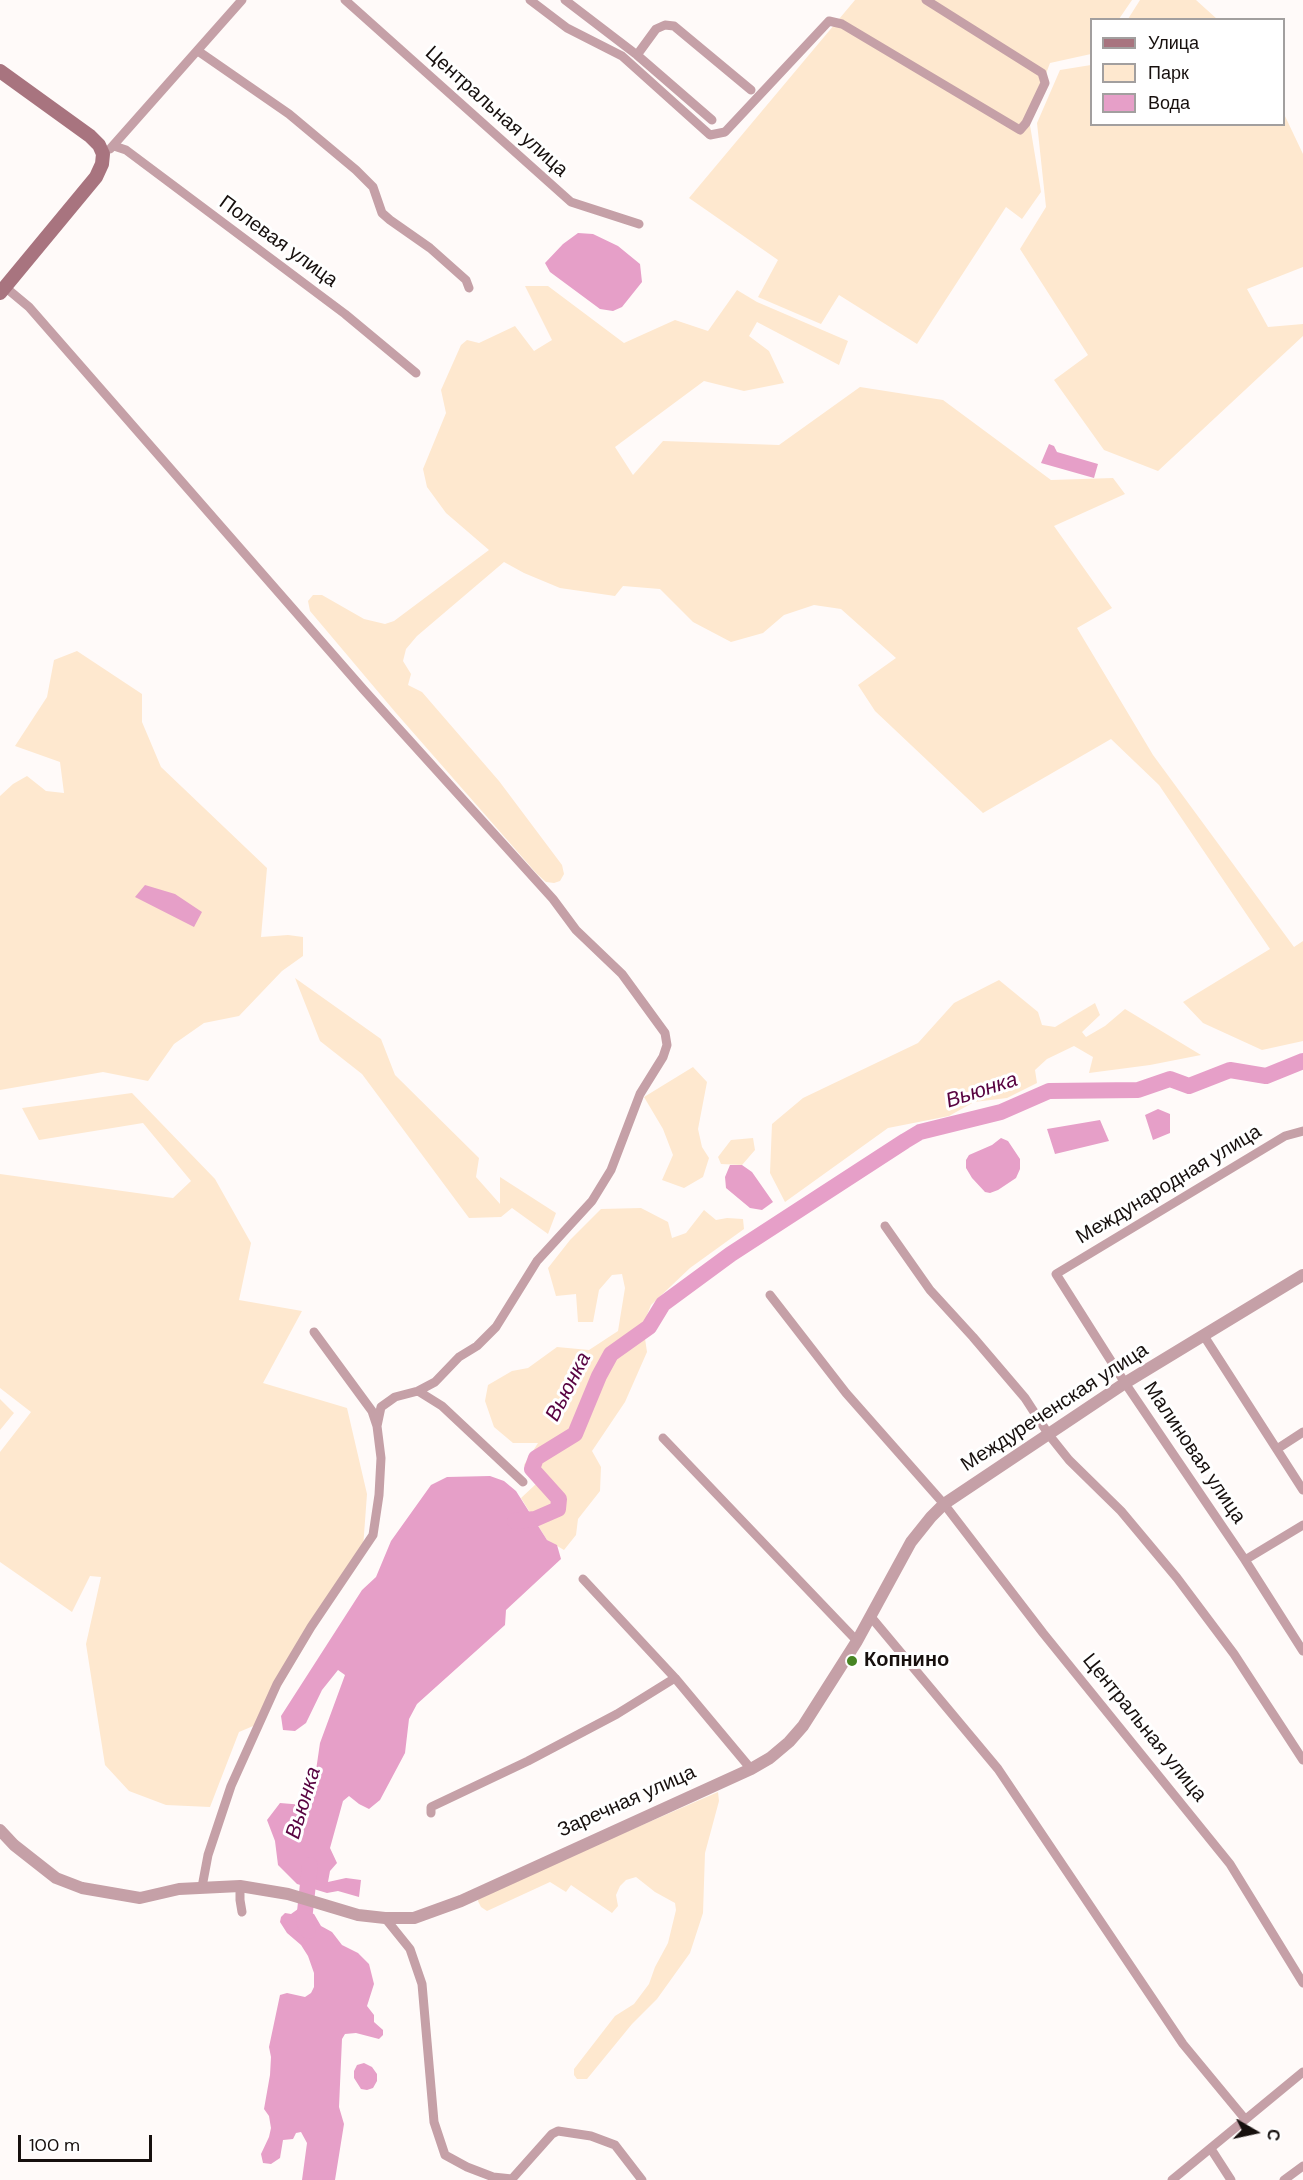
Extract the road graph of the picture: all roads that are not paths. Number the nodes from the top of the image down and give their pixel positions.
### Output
1 (242, 0) edge
2 (345, 0) edge
3 (565, 0) edge
4 (926, 0) edge
5 (536, 2) edge
6 (198, 51) junction
7 (637, 55) junction
8 (0, 71) edge
9 (751, 90) dead end
10 (712, 120) dead end
11 (108, 150) junction
12 (639, 224) dead end
13 (469, 288) dead end
14 (3, 290) edge
15 (416, 373) dead end
16 (1303, 1131) edge
17 (885, 1226) dead end
18 (1056, 1274) joint
19 (1303, 1275) edge
20 (770, 1295) dead end
21 (314, 1332) dead end
22 (1204, 1336) junction
23 (1125, 1383) junction
24 (418, 1391) junction
25 (377, 1426) junction
26 (1303, 1432) edge
27 (1049, 1435) junction
28 (663, 1438) dead end
29 (1277, 1449) junction
30 (523, 1482) dead end
31 (1303, 1490) edge
32 (944, 1504) junction
33 (1303, 1525) edge
34 (1245, 1560) junction
35 (583, 1579) dead end
36 (871, 1617) junction
37 (857, 1641) junction
38 (1303, 1651) edge
39 (675, 1678) junction
40 (1303, 1761) edge
41 (751, 1769) junction
42 (431, 1813) dead end
43 (0, 1830) edge
44 (240, 1886) junction
45 (202, 1887) junction
46 (242, 1912) dead end
47 (385, 1918) junction
48 (1303, 1983) edge
49 (1303, 2072) edge
50 (1245, 2119) junction
51 (1211, 2149) junction
52 (1303, 2166) edge
53 (511, 2179) edge
54 (642, 2180) edge
55 (1172, 2180) edge
56 (1231, 2180) edge
57 (1284, 2180) edge

1 - 6 street
2 - 12 street, Центральная улица
3 - 7 street
4 - 5 street
6 - 11 street
6 - 13 street
7 - 9 street
7 - 10 street
8 - 11 main road
11 - 14 main road
11 - 15 street, Полевая улица
14 - 24 street
16 - 18 street, Международная улица
17 - 27 street
18 - 23 street, Малиновая улица
19 - 22 street, Междуреченская улица
20 - 32 street, Центральная улица
21 - 25 street
22 - 23 street, Междуреченская улица
22 - 29 street
23 - 27 street, Междуреченская улица
23 - 34 street, Малиновая улица
24 - 25 street
24 - 30 street
25 - 45 street
26 - 29 street
27 - 32 street, Междуреченская улица
27 - 40 street
28 - 37 street
29 - 31 street
32 - 36 street, Междуреченская улица
32 - 48 street, Центральная улица
33 - 34 street
34 - 38 street, Малиновая улица
35 - 39 street
36 - 37 street, Заречная улица
36 - 50 street
37 - 41 street, Заречная улица
39 - 41 street
39 - 42 street
41 - 47 street, Заречная улица
43 - 45 street, Заречная улица
44 - 45 street, Заречная улица
44 - 46 street
44 - 47 street, Заречная улица
47 - 53 street
49 - 50 street
50 - 51 street
51 - 55 street
51 - 56 street
52 - 57 street
53 - 54 street

